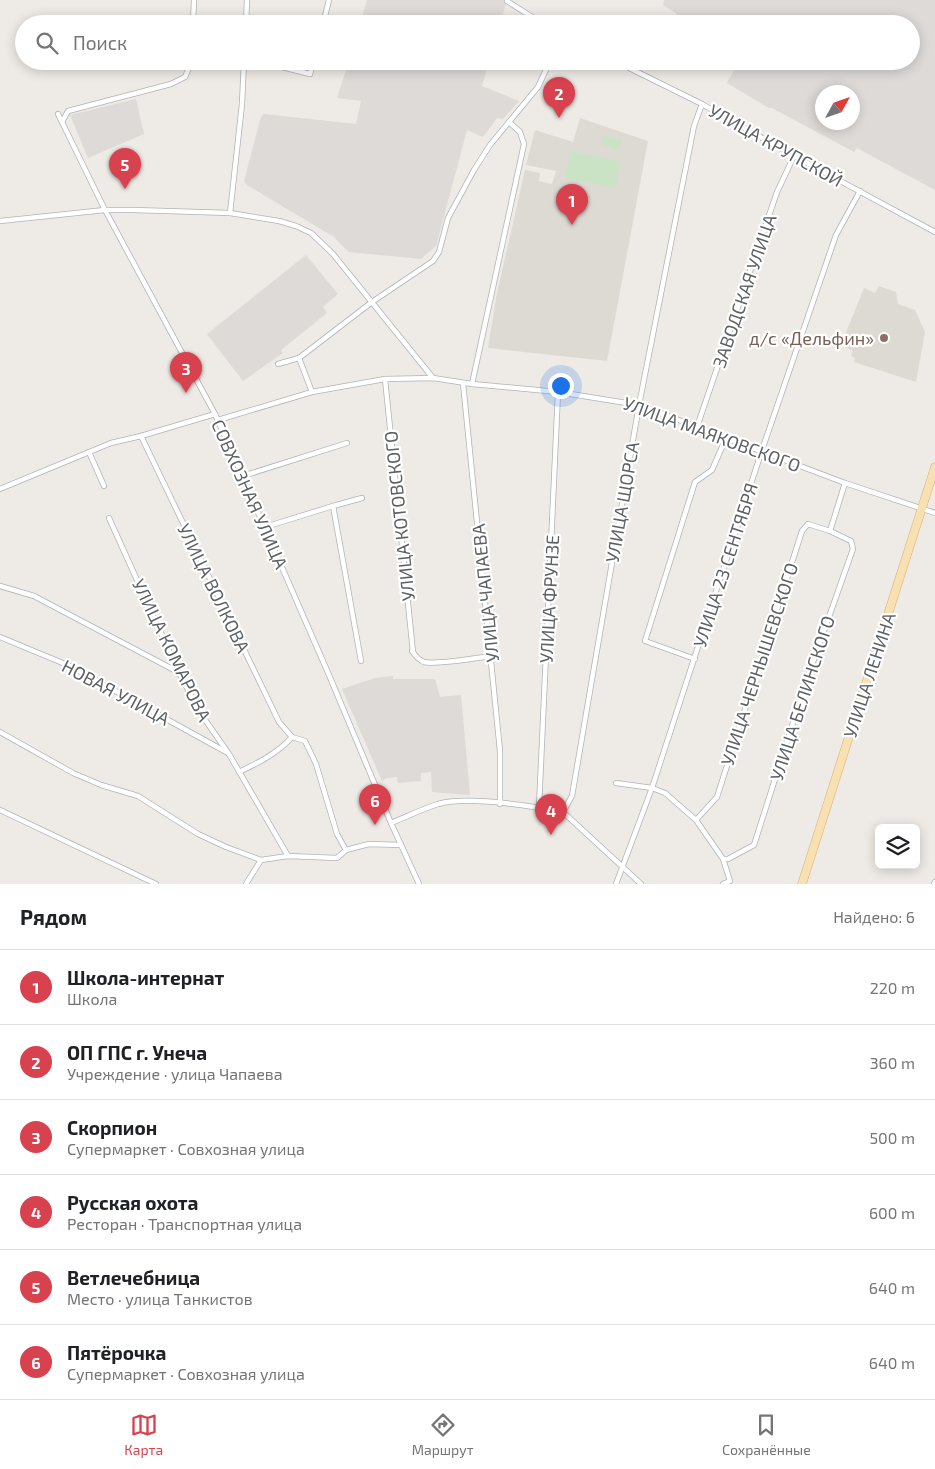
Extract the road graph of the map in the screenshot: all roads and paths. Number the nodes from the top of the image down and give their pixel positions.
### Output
1 (194, 0) edge
2 (246, 0) edge
3 (329, 0) edge
4 (507, 1) edge
5 (193, 15) edge
6 (246, 15) edge
7 (325, 15) edge
8 (530, 15) edge
9 (188, 70) edge
10 (244, 70) edge
11 (294, 70) edge
12 (311, 70) edge
13 (546, 70) edge
14 (633, 70) edge
15 (702, 104) junction
16 (58, 114) dead end
17 (62, 122) junction
18 (508, 122) junction
19 (794, 156) junction
20 (860, 191) junction
21 (105, 210) junction
22 (230, 213) junction
23 (0, 220) edge
24 (935, 232) edge
25 (372, 302) junction
26 (300, 358) junction
27 (278, 364) dead end
28 (433, 378) junction
29 (385, 379) junction
30 (463, 383) junction
31 (472, 384) junction
32 (312, 392) junction
33 (558, 392) junction
34 (639, 405) junction
35 (215, 414) junction
36 (218, 420) junction
37 (697, 427) junction
38 (141, 436) junction
39 (726, 438) junction
40 (347, 443) dead end
41 (762, 450) junction
42 (89, 452) junction
43 (935, 467) edge
44 (243, 476) junction
45 (845, 483) junction
46 (104, 486) dead end
47 (0, 489) edge
48 (362, 498) dead end
49 (333, 506) junction
50 (922, 508) junction
51 (935, 513) edge
52 (109, 518) dead end
53 (265, 527) junction
54 (830, 531) junction
55 (0, 586) edge
56 (0, 637) edge
57 (491, 656) junction
58 (695, 658) junction
59 (360, 661) dead end
60 (179, 673) junction
61 (0, 732) edge
62 (292, 737) junction
63 (229, 754) junction
64 (239, 772) junction
65 (616, 782) dead end
66 (652, 788) junction
67 (500, 804) junction
68 (539, 807) junction
69 (0, 810) edge
70 (563, 812) junction
71 (696, 820) junction
72 (391, 823) junction
73 (401, 845) junction
74 (346, 850) junction
75 (288, 856) junction
76 (723, 859) junction
77 (261, 860) junction
78 (624, 867) junction
79 (156, 884) edge
80 (246, 884) edge
81 (419, 884) edge
82 (616, 884) edge
83 (641, 884) edge
84 (723, 884) edge
85 (802, 884) edge

1 - 5 street
2 - 6 street
3 - 7 street
4 - 8 street
9 - 17 street
10 - 22 street
11 - 12 street
13 - 18 street
14 - 15 street, УЛИЦА КРУПСКОЙ
15 - 19 street, УЛИЦА КРУПСКОЙ
15 - 34 street, УЛИЦА ЩОРСА
16 - 17 street, СОВХОЗНАЯ УЛИЦА
17 - 21 street, СОВХОЗНАЯ УЛИЦА
18 - 25 street
18 - 31 street
19 - 20 street, УЛИЦА КРУПСКОЙ
19 - 37 street, ЗАВОДСКАЯ УЛИЦА
20 - 24 street, УЛИЦА КРУПСКОЙ
20 - 41 street, УЛИЦА 23 СЕНТЯБРЯ
21 - 22 street
21 - 23 street
21 - 35 street, СОВХОЗНАЯ УЛИЦА
22 - 25 street
25 - 26 street
25 - 28 street
26 - 27 street
26 - 32 street
28 - 29 street, УЛИЦА МАЯКОВСКОГО
28 - 30 street, УЛИЦА МАЯКОВСКОГО
29 - 32 street, УЛИЦА МАЯКОВСКОГО
29 - 57 street, УЛИЦА КОТОВСКОГО
30 - 31 street, УЛИЦА МАЯКОВСКОГО
30 - 57 street, УЛИЦА ЧАПАЕВА
31 - 33 street, УЛИЦА МАЯКОВСКОГО
32 - 36 street, УЛИЦА МАЯКОВСКОГО
33 - 34 street, УЛИЦА МАЯКОВСКОГО
33 - 68 street, УЛИЦА ФРУНЗЕ
34 - 37 street, УЛИЦА МАЯКОВСКОГО
34 - 70 street, УЛИЦА ЩОРСА
35 - 36 street, СОВХОЗНАЯ УЛИЦА
35 - 38 street
36 - 44 street, СОВХОЗНАЯ УЛИЦА
37 - 39 street, УЛИЦА МАЯКОВСКОГО
38 - 42 street
38 - 62 street, УЛИЦА ВОЛКОВА
39 - 41 street, УЛИЦА МАЯКОВСКОГО
39 - 58 street
40 - 44 street
41 - 45 street, УЛИЦА МАЯКОВСКОГО
41 - 58 street, УЛИЦА 23 СЕНТЯБРЯ
42 - 46 street
42 - 47 street
43 - 50 main road, УЛИЦА ЛЕНИНА
44 - 53 street, СОВХОЗНАЯ УЛИЦА
45 - 50 street, УЛИЦА МАЯКОВСКОГО
45 - 54 street
48 - 49 street
49 - 53 street
49 - 59 street
50 - 51 street, УЛИЦА МАЯКОВСКОГО
50 - 85 main road, УЛИЦА ЛЕНИНА
52 - 60 street, УЛИЦА КОМАРОВА
53 - 72 street, СОВХОЗНАЯ УЛИЦА
54 - 71 street, УЛИЦА ЧЕРНЫШЕВСКОГО
54 - 76 street, УЛИЦА БЕЛИНСКОГО
55 - 60 street
56 - 63 street, НОВАЯ УЛИЦА
57 - 67 street, УЛИЦА ЧАПАЕВА
58 - 66 street, УЛИЦА 23 СЕНТЯБРЯ
60 - 63 street, УЛИЦА КОМАРОВА
61 - 77 street
62 - 64 street
62 - 74 street, УЛИЦА ВОЛКОВА
63 - 64 street, УЛИЦА КОМАРОВА
64 - 75 street, УЛИЦА КОМАРОВА
65 - 66 street
66 - 71 street
66 - 78 street, УЛИЦА 23 СЕНТЯБРЯ
67 - 68 street
67 - 72 street
68 - 70 street
69 - 79 street
70 - 78 street
71 - 76 street
72 - 73 street, СОВХОЗНАЯ УЛИЦА
73 - 74 street
73 - 81 street, СОВХОЗНАЯ УЛИЦА
74 - 75 street
75 - 77 street
76 - 84 street
77 - 80 street
78 - 82 street, УЛИЦА 23 СЕНТЯБРЯ
78 - 83 street

